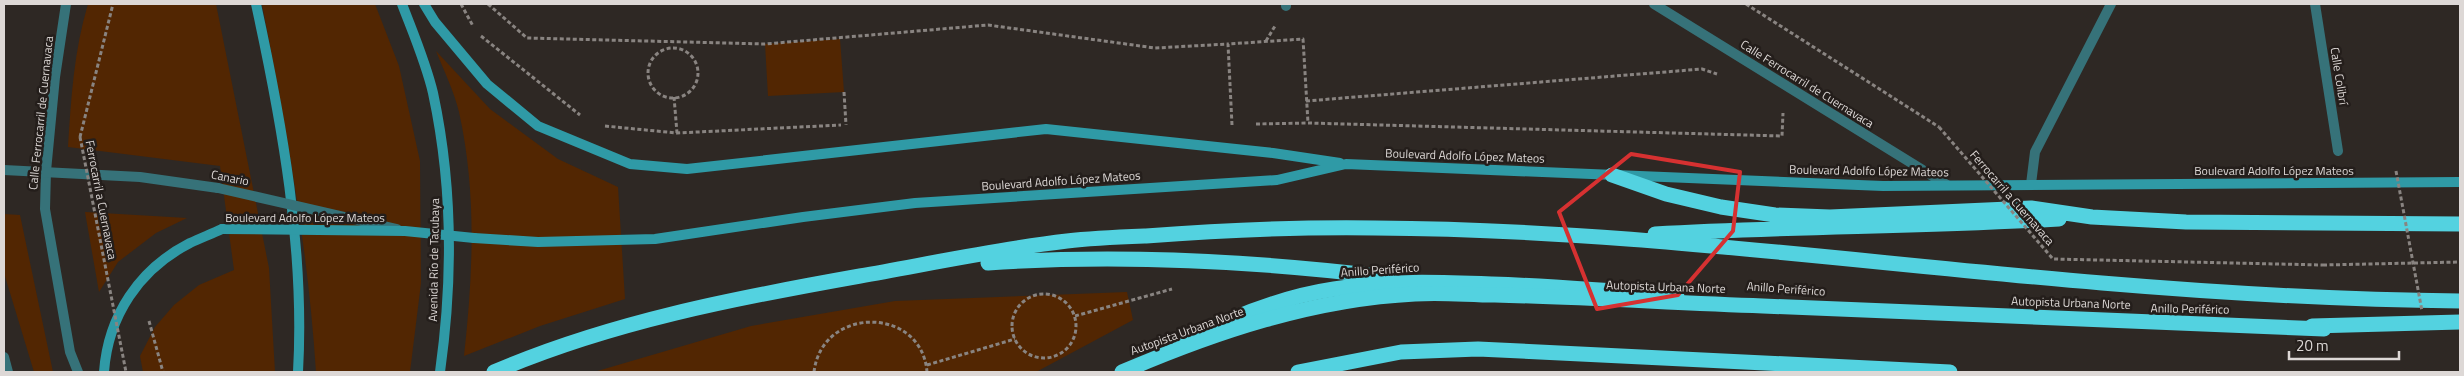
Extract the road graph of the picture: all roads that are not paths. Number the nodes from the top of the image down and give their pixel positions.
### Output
1 (66, 4) edge
2 (256, 4) edge
3 (402, 4) edge
4 (424, 4) edge
5 (1654, 4) edge
6 (2111, 4) edge
7 (2315, 4) edge
8 (2338, 151) dead end
9 (1346, 164) junction
10 (4, 170) edge
11 (46, 170) junction
12 (1612, 175) junction
13 (2460, 182) edge
14 (2031, 184) junction
15 (1947, 185) junction
16 (2092, 217) junction
17 (2460, 224) edge
18 (405, 231) junction
19 (1594, 237) junction
20 (903, 269) junction
21 (1428, 282) junction
22 (2460, 301) edge
23 (2460, 322) edge
24 (2460, 327) edge
25 (4, 357) edge
26 (8, 372) edge
27 (78, 372) edge
28 (104, 372) edge
29 (298, 372) edge
30 (440, 372) edge
31 (494, 372) edge
32 (1122, 372) edge
33 (1128, 372) edge
34 (1298, 372) edge
35 (1950, 372) edge

1 - 11 street, Calle Ferrocarril de Cuernavaca
2 - 29 main road
3 - 30 main road, Avenida Río de Tacubaya
4 - 9 main road
5 - 15 street, Calle Ferrocarril de Cuernavaca
6 - 14 street
7 - 8 street, Calle Colibrí
9 - 12 main road, Boulevard Adolfo López Mateos
9 - 18 main road, Boulevard Adolfo López Mateos, bridge
10 - 11 street, Canario
11 - 18 street, Canario, bridge
11 - 27 street, Calle Ferrocarril de Cuernavaca
12 - 15 main road, Boulevard Adolfo López Mateos
12 - 16 highway
13 - 14 main road, Boulevard Adolfo López Mateos
14 - 15 main road, Boulevard Adolfo López Mateos
16 - 17 highway
16 - 19 highway
18 - 28 main road, Boulevard Adolfo López Mateos, bridge
19 - 20 highway
19 - 22 highway
20 - 21 highway
20 - 31 highway
21 - 23 highway, Anillo Periférico
21 - 33 highway, Anillo Periférico
24 - 32 highway, Autopista Urbana Norte, bridge
25 - 26 street
34 - 35 highway

